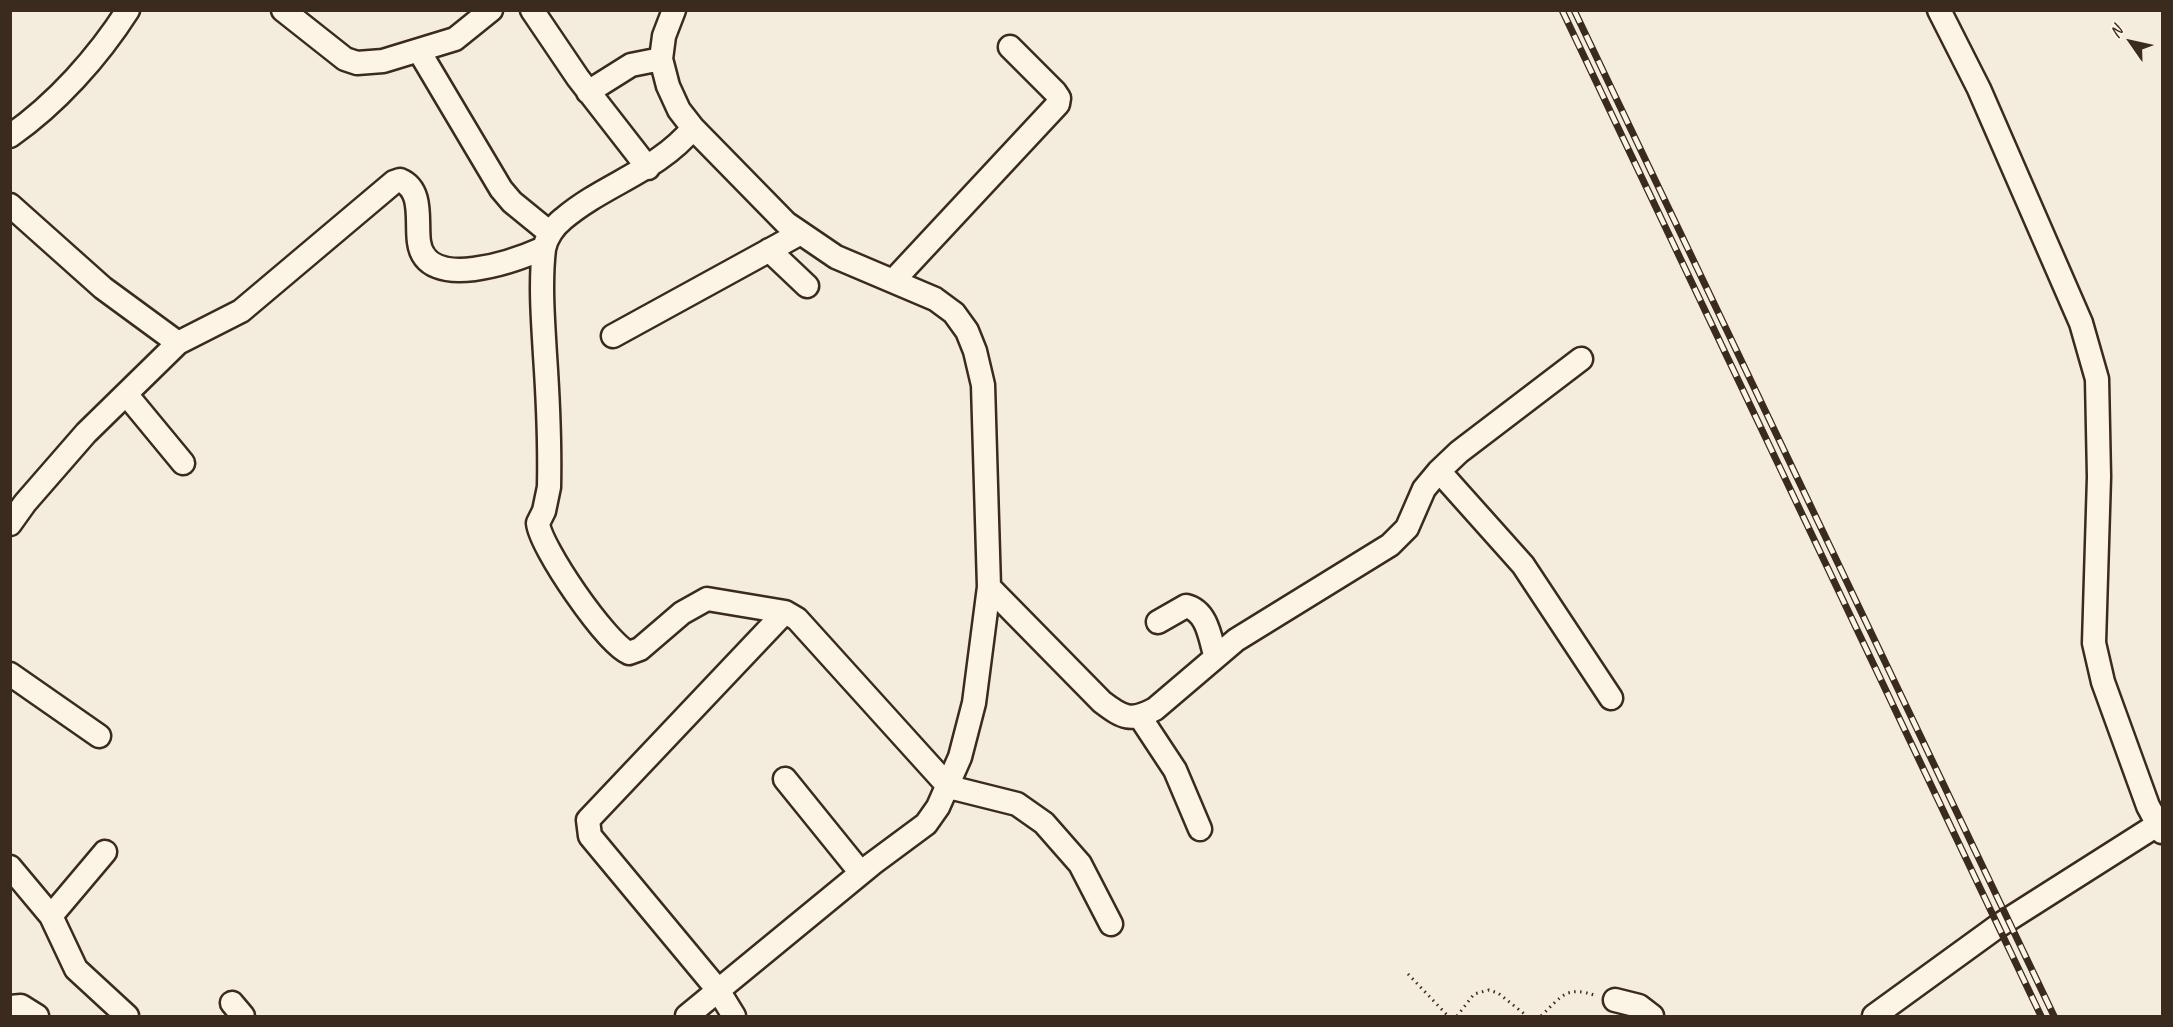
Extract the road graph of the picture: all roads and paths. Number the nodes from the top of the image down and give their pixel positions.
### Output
1 (128, 10) edge
2 (283, 10) edge
3 (491, 10) edge
4 (532, 10) edge
5 (1939, 10) edge
6 (671, 12) edge
7 (1010, 47) dead end
8 (419, 51) junction
9 (662, 59) junction
10 (588, 92) junction
11 (693, 128) junction
12 (10, 136) edge
13 (648, 168) junction
14 (10, 205) edge
15 (799, 234) junction
16 (547, 240) junction
17 (769, 250) junction
18 (894, 281) junction
19 (807, 286) dead end
20 (613, 336) dead end
21 (178, 343) junction
22 (1581, 359) dead end
23 (126, 394) junction
24 (183, 463) dead end
25 (1439, 471) junction
26 (10, 524) edge
27 (989, 587) junction
28 (785, 612) junction
29 (1158, 622) dead end
30 (1215, 655) junction
31 (10, 674) edge
32 (1611, 698) dead end
33 (1140, 717) junction
34 (99, 736) dead end
35 (785, 779) dead end
36 (949, 787) junction
37 (2160, 828) edge
38 (1200, 829) dead end
39 (105, 852) dead end
40 (10, 867) edge
41 (861, 873) junction
42 (51, 915) junction
43 (1111, 924) dead end
44 (1408, 974) dead end
45 (718, 990) junction
46 (1615, 1000) joint
47 (10, 1007) edge
48 (36, 1017) edge
49 (127, 1017) edge
50 (687, 1017) edge
51 (734, 1017) edge
52 (1448, 1017) edge
53 (1457, 1017) edge
54 (1527, 1017) edge
55 (1541, 1017) edge
56 (1652, 1017) edge
57 (1874, 1017) edge

1 - 12 street
2 - 8 street
3 - 8 street
4 - 10 street
5 - 37 street
6 - 9 street
7 - 18 street
8 - 16 street
9 - 10 street
9 - 11 street
10 - 13 street
11 - 13 street
11 - 15 street
13 - 16 street
14 - 21 street
15 - 17 street
15 - 18 street
16 - 21 street
16 - 28 street
17 - 19 street
17 - 20 street
18 - 27 street
21 - 23 street
22 - 25 street
23 - 24 street
23 - 26 street
25 - 30 street
25 - 32 street
27 - 33 street
27 - 36 street
28 - 36 street
28 - 45 street
29 - 30 street
30 - 33 street
31 - 34 street
33 - 38 street
35 - 41 street
36 - 41 street
36 - 43 street
37 - 57 street
39 - 42 street
40 - 42 street
41 - 45 street
42 - 49 street
44 - 52 path
45 - 50 street
45 - 51 street
46 - 55 path
46 - 56 street
47 - 48 street
53 - 54 path

